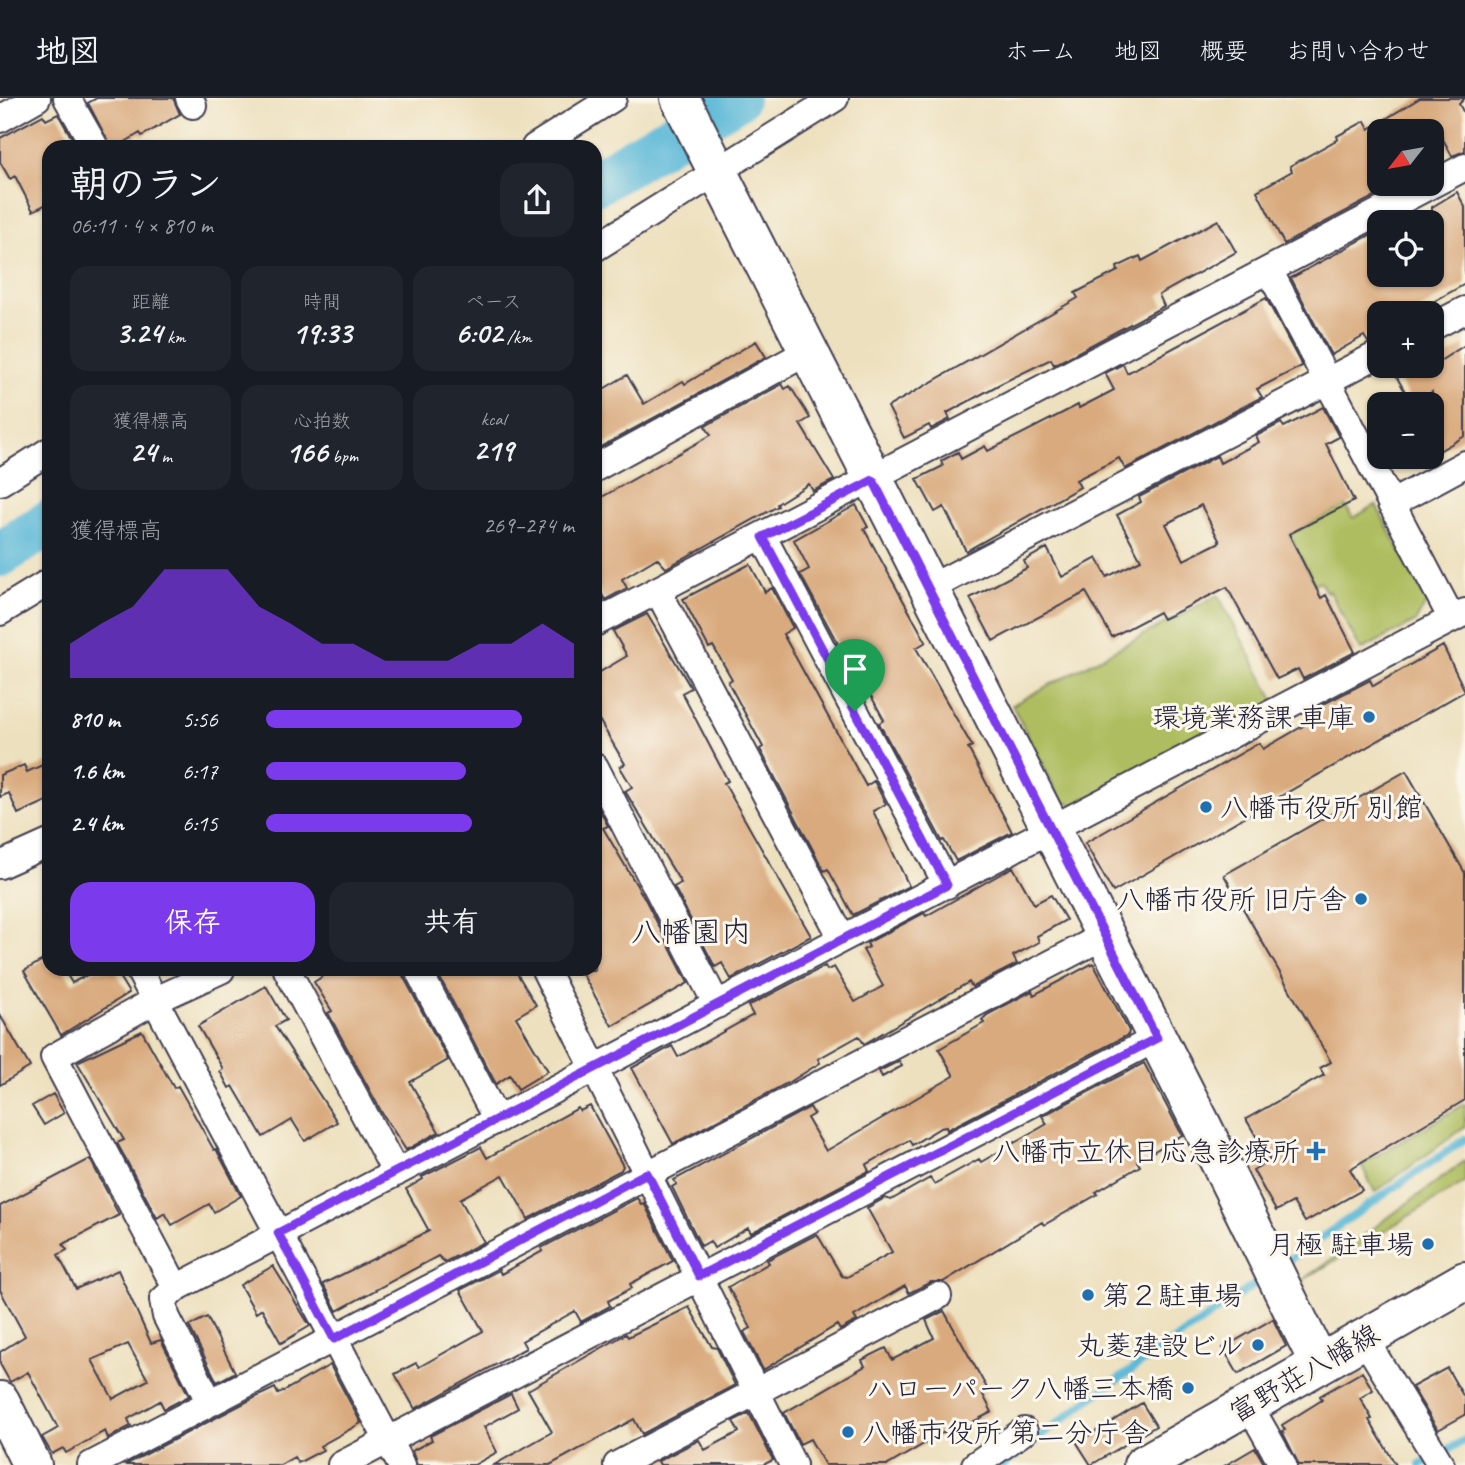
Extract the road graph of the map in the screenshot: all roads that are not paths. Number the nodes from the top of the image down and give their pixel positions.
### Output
1 (37, 98) edge
2 (67, 98) edge
3 (613, 98) edge
4 (680, 98) edge
5 (835, 98) edge
6 (0, 119) edge
7 (90, 140) edge
8 (546, 140) edge
9 (716, 167) junction
10 (1465, 167) edge
11 (602, 243) edge
12 (1269, 270) junction
13 (1465, 310) edge
14 (1444, 321) edge
15 (809, 351) junction
16 (1367, 360) edge
17 (1326, 381) junction
18 (42, 455) edge
19 (602, 464) edge
20 (1465, 464) edge
21 (873, 480) junction
22 (0, 482) edge
23 (1391, 504) junction
24 (763, 537) junction
25 (42, 586) edge
26 (928, 589) junction
27 (658, 591) junction
28 (0, 612) edge
29 (1458, 616) edge
30 (602, 619) edge
31 (602, 781) edge
32 (1051, 830) junction
33 (42, 846) edge
34 (0, 864) edge
35 (947, 885) junction
36 (1104, 936) junction
37 (842, 938) junction
38 (142, 976) edge
39 (208, 976) edge
40 (290, 976) edge
41 (421, 976) edge
42 (548, 976) edge
43 (154, 1001) junction
44 (717, 1005) junction
45 (1157, 1038) junction
46 (595, 1070) junction
47 (497, 1120) junction
48 (396, 1173) junction
49 (647, 1173) junction
50 (278, 1233) junction
51 (699, 1276) junction
52 (1465, 1281) edge
53 (176, 1288) junction
54 (938, 1296) dead end
55 (1364, 1338) junction
56 (334, 1339) junction
57 (1319, 1363) junction
58 (755, 1393) junction
59 (0, 1401) edge
60 (209, 1401) junction
61 (1249, 1405) junction
62 (1024, 1431) dead end
63 (387, 1440) junction
64 (1436, 1457) edge
65 (32, 1465) edge
66 (90, 1465) edge
67 (341, 1465) edge
68 (401, 1465) edge
69 (617, 1465) edge
70 (793, 1465) edge
71 (975, 1465) edge
72 (1143, 1465) edge
73 (1283, 1465) edge

1 - 6 street
2 - 7 street
3 - 8 street
4 - 9 street
5 - 9 street
9 - 11 street
9 - 15 street
10 - 12 street
12 - 17 street
12 - 21 street
13 - 14 street
15 - 19 street
15 - 21 street
16 - 17 street
17 - 23 street
17 - 26 street
18 - 22 street
20 - 23 street
21 - 24 street
21 - 26 street
23 - 29 street
24 - 27 street
24 - 35 street
25 - 28 street
26 - 32 street
27 - 30 street
27 - 37 street
29 - 32 street
31 - 44 street
32 - 35 street
32 - 36 street
33 - 34 street
35 - 37 street
36 - 45 street
36 - 49 street
37 - 44 street
38 - 43 street
39 - 43 street
40 - 48 street
41 - 47 street
42 - 46 street
43 - 50 street
43 - 53 street
44 - 46 street
45 - 51 street
45 - 57 street
46 - 47 street
46 - 49 street
47 - 48 street
48 - 50 street
49 - 51 street
49 - 56 street
50 - 53 street
50 - 56 street
51 - 58 street
51 - 63 street
52 - 55 street, 富野荘八幡線
53 - 60 street
54 - 58 street
55 - 57 street, 富野荘八幡線
55 - 64 street
56 - 60 street
56 - 63 street
57 - 61 street, 富野荘八幡線
58 - 69 street
58 - 70 street
59 - 65 street
60 - 66 street
61 - 72 street, 富野荘八幡線
61 - 73 street
62 - 71 street
63 - 67 street
63 - 68 street

